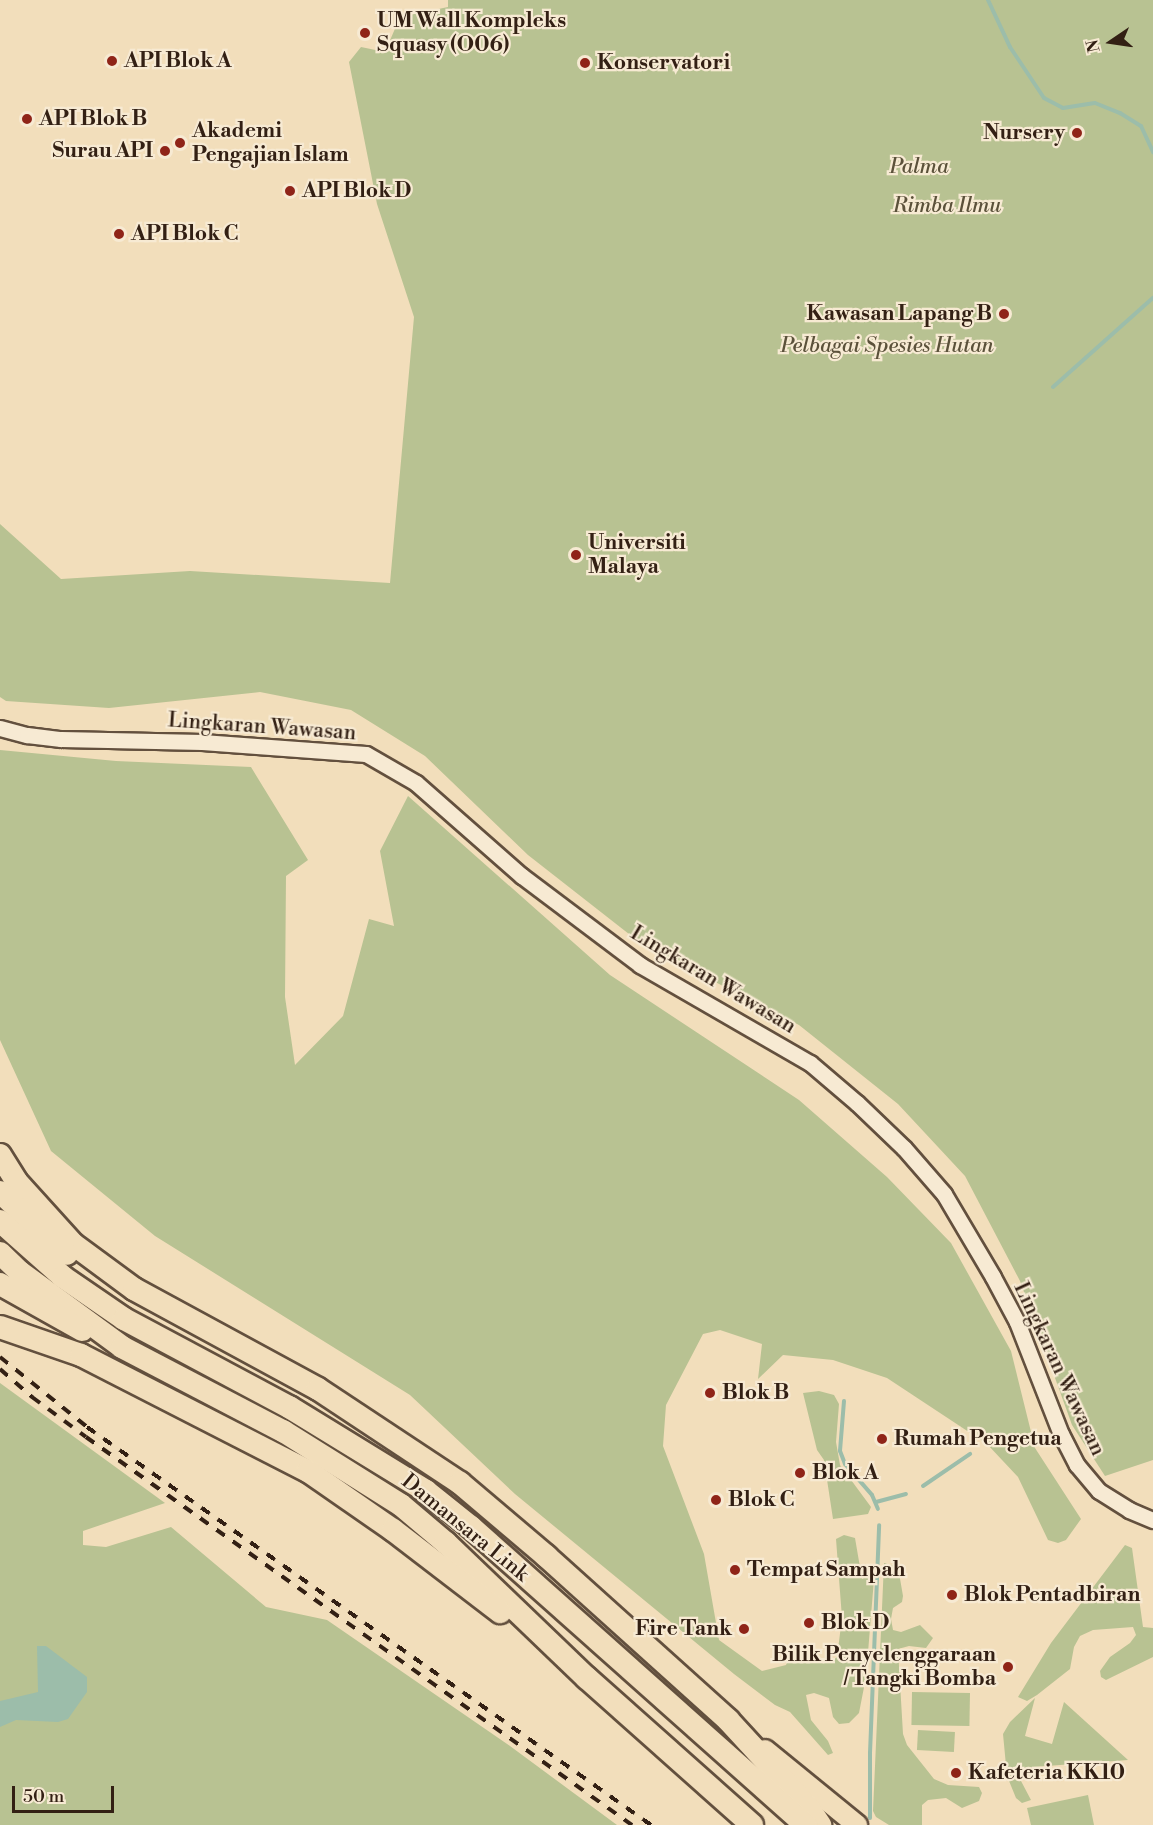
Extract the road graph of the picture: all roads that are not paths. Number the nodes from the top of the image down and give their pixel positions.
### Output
1 (0, 728) edge
2 (0, 1155) edge
3 (0, 1192) edge
4 (0, 1221) edge
5 (0, 1252) edge
6 (0, 1284) edge
7 (0, 1327) edge
8 (122, 1347) junction
9 (268, 1376) junction
10 (340, 1405) junction
11 (426, 1491) junction
12 (1153, 1520) edge
13 (587, 1678) junction
14 (728, 1720) junction
15 (752, 1825) edge
16 (805, 1825) edge
17 (820, 1825) edge
18 (857, 1825) edge

1 - 12 street, Lingkaran Wawasan
2 - 10 highway
3 - 9 highway
4 - 11 highway, Damansara Link
5 - 8 highway, Damansara Link
6 - 8 highway
7 - 13 highway
8 - 13 highway, Damansara Link
9 - 10 highway
9 - 11 highway
10 - 14 highway
11 - 16 highway, Damansara Link
13 - 15 highway, Damansara Link
14 - 17 highway
14 - 18 main road

